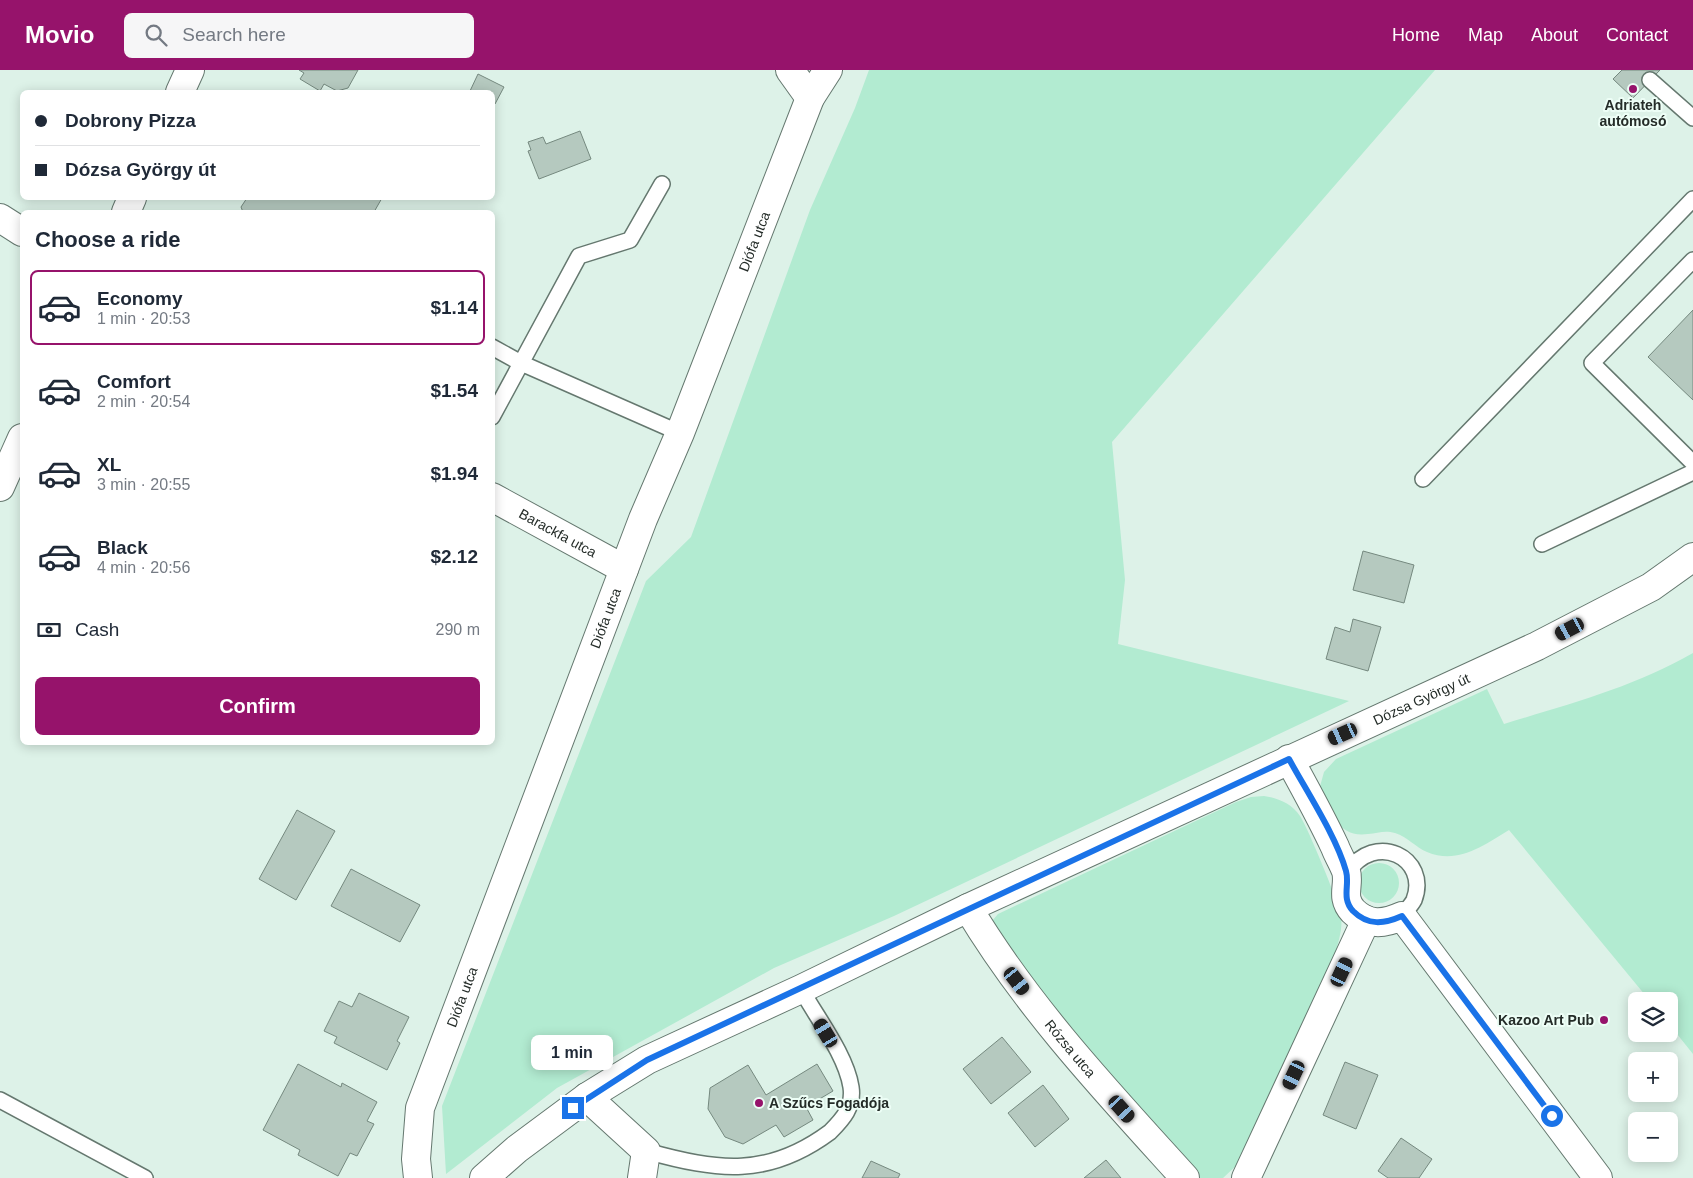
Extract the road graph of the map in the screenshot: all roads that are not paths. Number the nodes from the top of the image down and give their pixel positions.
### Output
1 (190, 70) edge
2 (790, 70) edge
3 (828, 70) edge
4 (1650, 80) dead end
5 (181, 90) edge
6 (810, 98) junction
7 (1693, 118) edge
8 (662, 184) dead end
9 (1693, 198) edge
10 (0, 218) edge
11 (20, 231) edge
12 (1693, 260) edge
13 (495, 349) edge
14 (521, 363) junction
15 (495, 411) edge
16 (680, 433) junction
17 (20, 442) edge
18 (1693, 463) edge
19 (1693, 472) edge
20 (1423, 479) dead end
21 (0, 487) edge
22 (495, 499) edge
23 (1542, 544) dead end
24 (1693, 557) edge
25 (624, 569) junction
26 (1289, 759) junction
27 (1346, 873) junction
28 (968, 908) junction
29 (1402, 916) junction
30 (1366, 920) junction
31 (801, 989) junction
32 (587, 1097) junction
33 (0, 1100) edge
34 (646, 1151) junction
35 (146, 1178) edge
36 (418, 1178) edge
37 (484, 1178) edge
38 (642, 1178) edge
39 (1185, 1178) edge
40 (1246, 1178) edge
41 (1598, 1178) edge

1 - 5 street
2 - 6 street
3 - 6 street, Diófa utca
4 - 7 lane
6 - 16 street, Diófa utca
8 - 14 lane
9 - 20 lane
10 - 11 street
12 - 18 lane
13 - 14 lane
14 - 15 lane
14 - 16 lane
16 - 25 street, Diófa utca
17 - 21 street
19 - 23 lane
22 - 25 street, Barackfa utca
24 - 26 street, Dózsa György út
25 - 36 street, Diófa utca
26 - 27 street
26 - 28 street, Dózsa György út
27 - 29 lane
27 - 30 street
28 - 31 street, Dózsa György út
28 - 39 street, Rózsa utca
29 - 30 street
29 - 41 street
30 - 40 street
31 - 32 street, Dózsa György út
31 - 34 lane
32 - 34 street
32 - 37 street, Dózsa György út
33 - 35 lane
34 - 38 street

